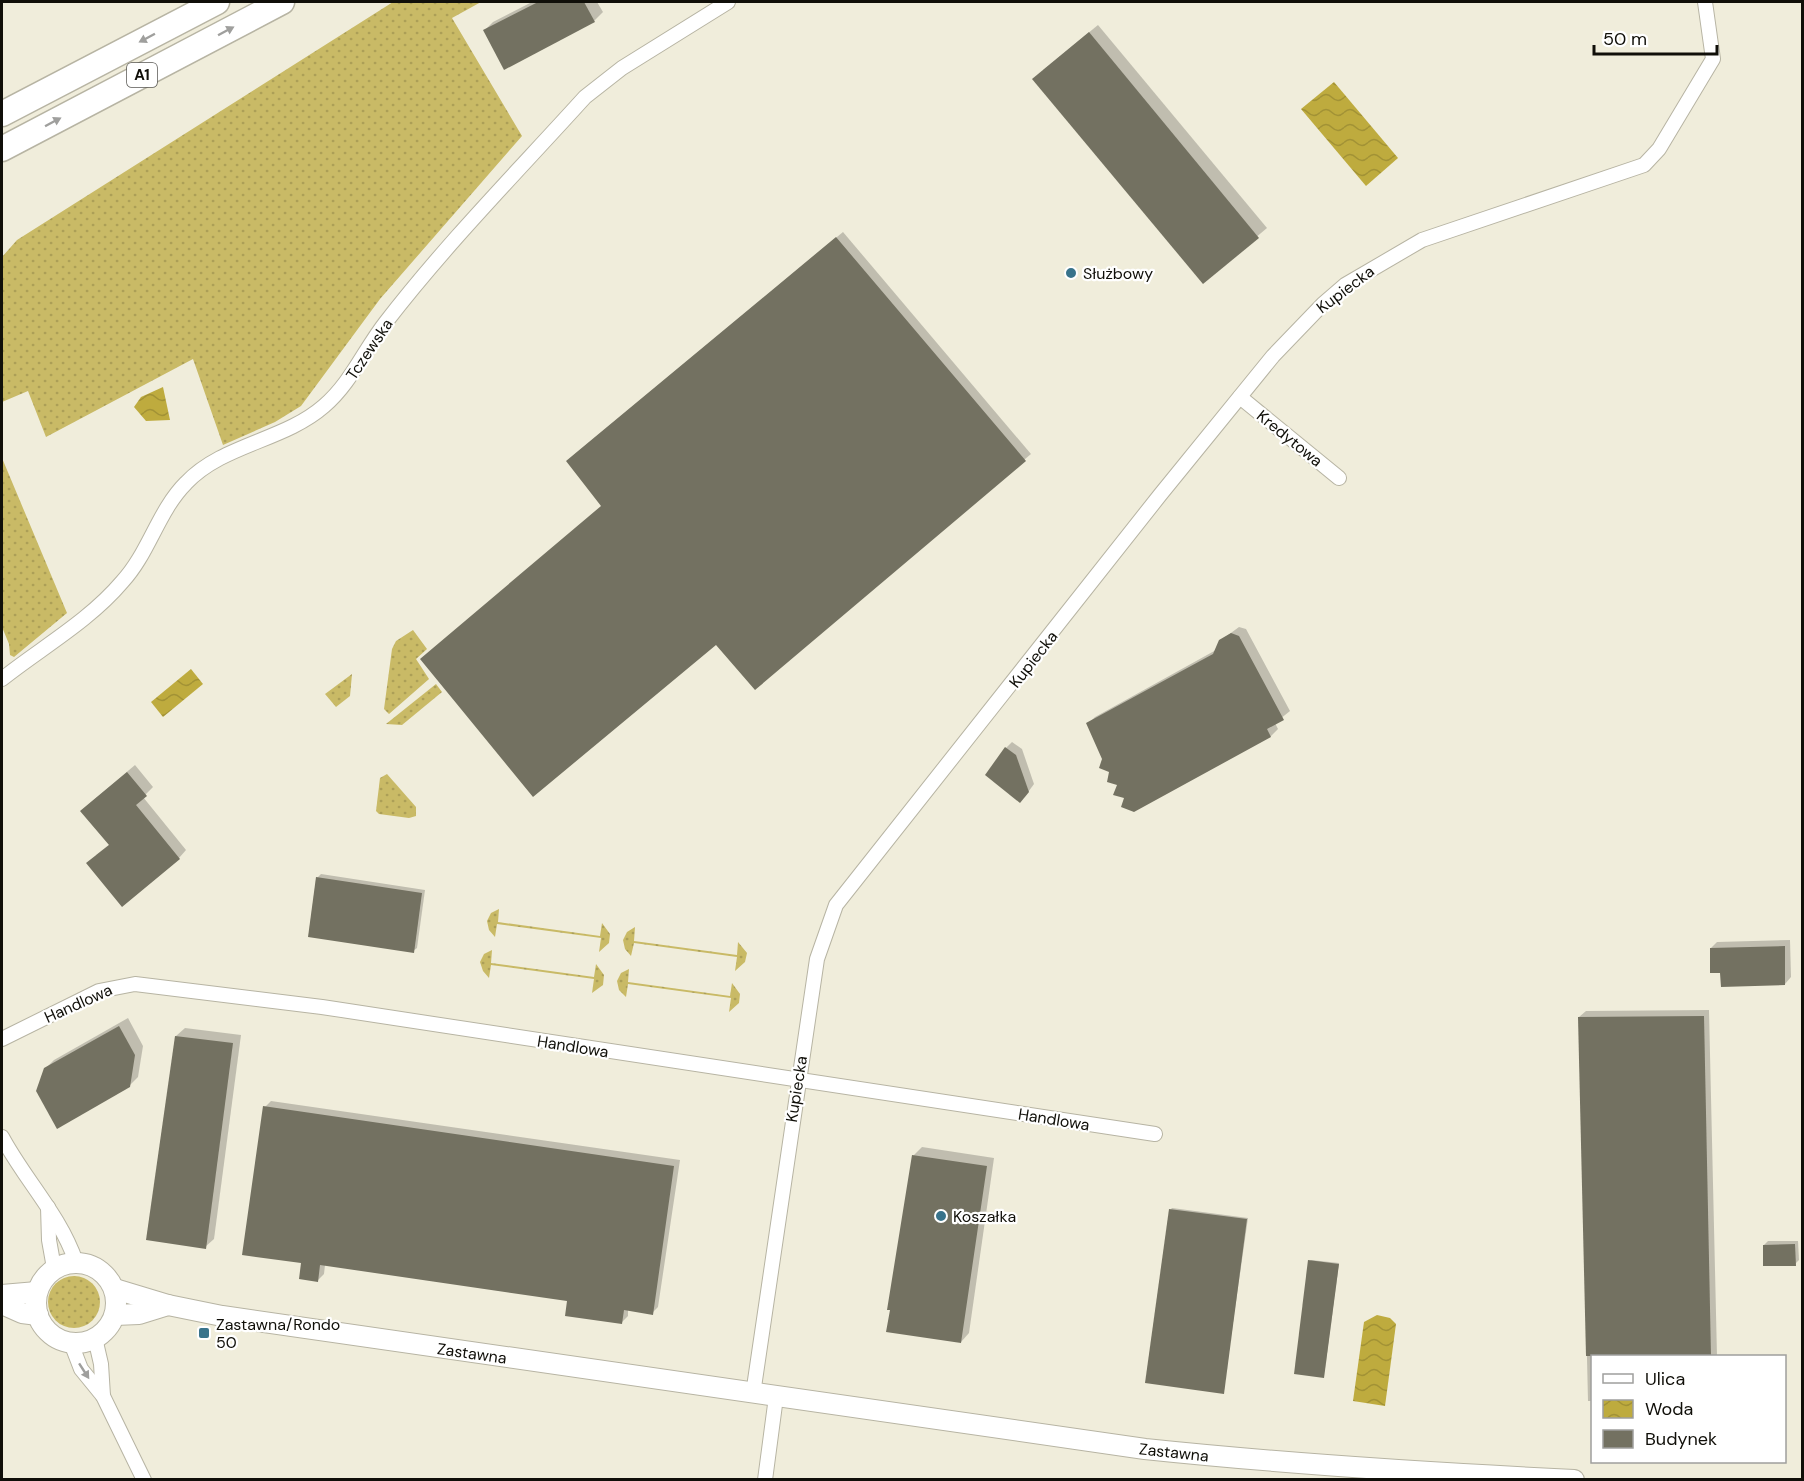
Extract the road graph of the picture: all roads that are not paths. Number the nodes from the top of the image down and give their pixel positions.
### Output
1 (217, 2) edge
2 (282, 2) edge
3 (728, 2) edge
4 (1705, 2) edge
5 (2, 114) edge
6 (2, 149) edge
7 (1240, 398) junction
8 (1339, 478) dead end
9 (2, 679) edge
10 (2, 1039) edge
11 (798, 1081) junction
12 (1155, 1134) dead end
13 (2, 1137) edge
14 (48, 1208) junction
15 (76, 1262) junction
16 (54, 1268) junction
17 (115, 1289) junction
18 (37, 1292) junction
19 (2, 1295) edge
20 (2, 1304) edge
21 (168, 1305) junction
22 (38, 1315) junction
23 (115, 1315) junction
24 (95, 1338) junction
25 (71, 1343) junction
26 (753, 1394) junction
27 (103, 1396) junction
28 (776, 1397) junction
29 (144, 1479) edge
30 (765, 1479) edge
31 (1574, 1479) edge

1 -> 5 highway, A1
6 -> 2 highway, A1
3 - 9 street, Tczewska
4 - 7 street, Kupiecka
7 - 8 street, Kredytowa
7 - 11 street, Kupiecka
10 - 11 street, Handlowa
11 - 12 street, Handlowa
11 - 26 street, Kupiecka
13 - 14 street
14 - 15 street
14 - 16 street
15 - 16 main road
15 - 17 main road
16 - 18 main road
17 - 21 main road, Zastawna
17 - 23 main road
18 - 19 main road
18 - 22 main road
20 - 22 main road
21 - 23 main road, Zastawna
21 - 26 main road, Zastawna
22 - 25 main road
23 - 24 main road
24 - 25 main road
24 - 27 street
25 -> 27 street
26 - 28 main road, Zastawna
27 - 29 street
28 - 30 street
28 - 31 main road, Zastawna

